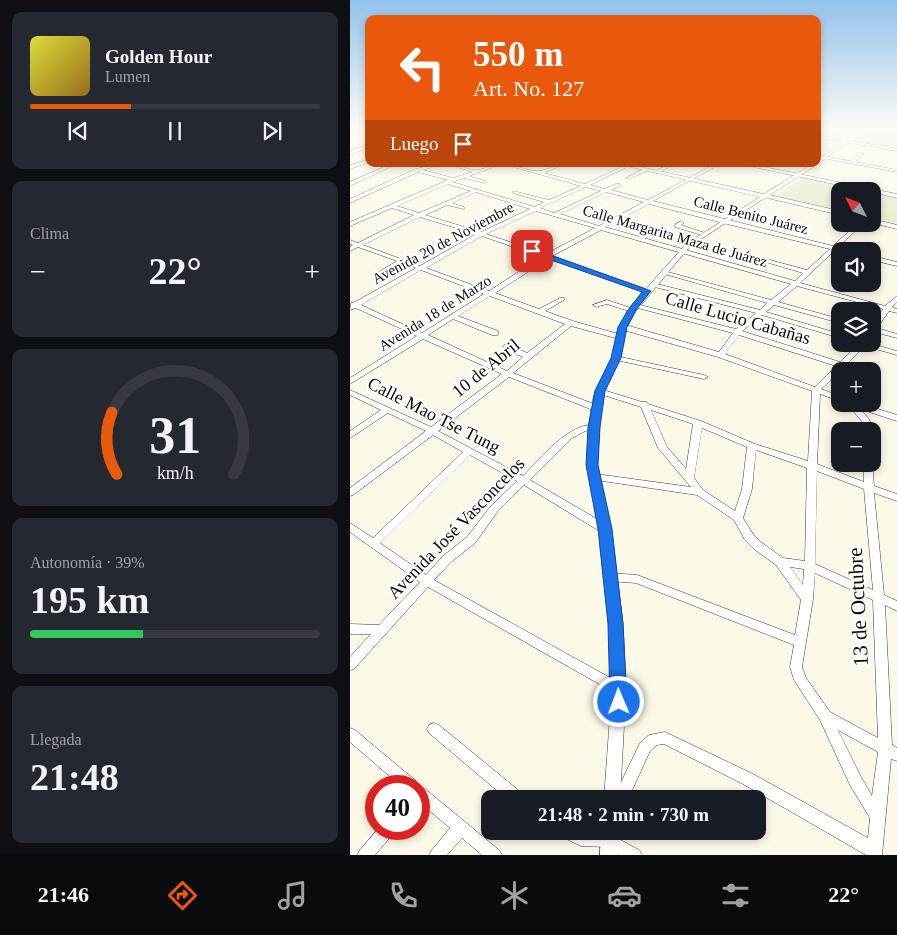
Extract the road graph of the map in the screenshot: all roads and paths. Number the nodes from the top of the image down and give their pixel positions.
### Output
1 (383, 169) edge
2 (422, 169) edge
3 (470, 169) edge
4 (485, 169) edge
5 (524, 169) edge
6 (549, 169) edge
7 (617, 169) edge
8 (642, 169) edge
9 (663, 169) edge
10 (709, 169) edge
11 (766, 169) edge
12 (808, 169) edge
13 (418, 170) junction
14 (646, 170) junction
15 (478, 171) junction
16 (656, 172) junction
17 (539, 173) junction
18 (464, 176) junction
19 (798, 176) junction
20 (628, 178) dead end
21 (689, 180) junction
22 (450, 181) junction
23 (483, 182) dead end
24 (350, 184) edge
25 (618, 185) dead end
26 (586, 186) junction
27 (605, 190) junction
28 (897, 190) edge
29 (475, 191) junction
30 (515, 192) dead end
31 (894, 195) edge
32 (764, 196) junction
33 (350, 200) edge
34 (549, 202) junction
35 (648, 202) junction
36 (447, 203) junction
37 (390, 206) junction
38 (462, 208) dead end
39 (533, 208) junction
40 (831, 211) edge
41 (556, 214) junction
42 (419, 215) junction
43 (681, 222) dead end
44 (725, 222) junction
45 (881, 223) edge
46 (350, 224) edge
47 (604, 227) junction
48 (897, 227) edge
49 (852, 232) edge
50 (481, 234) junction
51 (705, 234) junction
52 (350, 242) edge
53 (841, 242) edge
54 (358, 245) junction
55 (831, 247) edge
56 (350, 249) edge
57 (682, 252) junction
58 (831, 252) edge
59 (548, 256) junction
60 (755, 258) dead end
61 (881, 260) edge
62 (402, 262) junction
63 (897, 264) edge
64 (420, 268) junction
65 (808, 272) junction
66 (664, 273) junction
67 (379, 274) dead end
68 (795, 284) junction
69 (650, 288) junction
70 (488, 294) junction
71 (599, 297) dead end
72 (897, 298) edge
73 (562, 299) dead end
74 (772, 302) junction
75 (352, 305) edge
76 (596, 305) dead end
77 (634, 308) junction
78 (887, 308) junction
79 (897, 311) edge
80 (539, 312) junction
81 (760, 312) junction
82 (454, 317) junction
83 (881, 317) edge
84 (831, 318) edge
85 (570, 323) junction
86 (621, 332) junction
87 (736, 332) junction
88 (881, 332) edge
89 (496, 333) dead end
90 (831, 333) edge
91 (422, 336) junction
92 (897, 336) edge
93 (507, 347) dead end
94 (881, 349) edge
95 (855, 352) edge
96 (897, 353) edge
97 (721, 355) junction
98 (528, 356) junction
99 (616, 358) junction
100 (831, 362) edge
101 (844, 362) edge
102 (508, 374) junction
103 (831, 375) edge
104 (704, 377) dead end
105 (350, 382) edge
106 (816, 390) junction
107 (600, 391) junction
108 (350, 392) edge
109 (831, 396) edge
110 (644, 404) junction
111 (596, 408) junction
112 (386, 411) junction
113 (881, 411) edge
114 (897, 418) edge
115 (698, 423) junction
116 (594, 427) junction
117 (432, 431) junction
118 (350, 435) edge
119 (752, 446) junction
120 (468, 452) junction
121 (812, 466) junction
122 (869, 472) edge
123 (596, 477) junction
124 (689, 479) junction
125 (525, 481) junction
126 (869, 487) junction
127 (700, 492) junction
128 (350, 493) edge
129 (897, 498) edge
130 (738, 518) junction
131 (350, 527) edge
132 (605, 529) junction
133 (373, 544) junction
134 (780, 562) junction
135 (810, 566) junction
136 (609, 577) junction
137 (428, 582) junction
138 (879, 598) junction
139 (807, 599) junction
140 (897, 606) edge
141 (350, 629) edge
142 (382, 630) junction
143 (800, 642) junction
144 (350, 665) edge
145 (619, 689) junction
146 (825, 716) junction
147 (434, 729) dead end
148 (350, 734) edge
149 (891, 751) edge
150 (397, 775) edge
151 (507, 790) edge
152 (613, 790) edge
153 (624, 790) edge
154 (430, 802) edge
155 (877, 817) junction
156 (461, 827) junction
157 (379, 840) edge
158 (590, 840) edge
159 (609, 842) edge
160 (874, 852) edge
161 (366, 855) edge
162 (437, 855) edge
163 (494, 855) edge
164 (634, 855) edge

1 - 24 street
2 - 13 street
3 - 15 street
4 - 15 street
5 - 17 street, Calle Benito Juárez
6 - 17 street
7 - 26 street, Avenida 20 de Noviembre
8 - 14 street
9 - 16 street
10 - 21 street, Avenida 18 de Marzo
11 - 19 street
12 - 19 street
13 - 22 street, Calle Margarita Maza de Juárez
13 - 33 street
14 - 16 street
14 - 20 street
15 - 18 street
16 - 21 street
17 - 26 street, Calle Benito Juárez
18 - 22 street
18 - 23 street
19 - 31 street
19 - 32 street
21 - 32 street
21 - 35 street, Avenida 18 de Marzo
22 - 29 street, Calle Margarita Maza de Juárez
22 - 37 street
25 - 27 street
26 - 27 street, Calle Benito Juárez
26 - 34 street, Avenida 20 de Noviembre
27 - 35 street, Calle Benito Juárez
27 - 41 street
28 - 31 street
29 - 36 street
29 - 39 street, Calle Margarita Maza de Juárez
30 - 34 street
32 - 40 street
32 - 44 street
34 - 39 street, Avenida 20 de Noviembre
35 - 44 street, Calle Benito Juárez
35 - 47 street, Avenida 18 de Marzo
36 - 38 street
36 - 42 street
37 - 42 street
37 - 46 street
39 - 41 street, Calle Margarita Maza de Juárez
39 - 50 street, Avenida 20 de Noviembre
41 - 47 street, Calle Margarita Maza de Juárez
42 - 50 street
42 - 54 street
43 - 51 street
44 - 51 street
44 - 55 street, Calle Benito Juárez
45 - 48 street
47 - 57 street, Calle Margarita Maza de Juárez
47 - 59 street, Avenida 18 de Marzo
49 - 53 street
50 - 59 street
50 - 64 street, Avenida 20 de Noviembre
51 - 57 street
52 - 54 street
54 - 56 street
54 - 62 street
57 - 66 street
57 - 68 street, Calle Margarita Maza de Juárez
58 - 65 street
59 - 69 street
59 - 70 street, Avenida 18 de Marzo
60 - 65 street
61 - 63 street
62 - 64 street
62 - 67 street
64 - 70 street
64 - 75 street, Avenida 20 de Noviembre
65 - 68 street
66 - 69 street
66 - 74 street
68 - 74 street
68 - 78 street, Calle Margarita Maza de Juárez
69 - 77 street
69 - 81 street
70 - 80 street
70 - 82 street, Avenida 18 de Marzo
71 - 77 street
72 - 78 street
73 - 80 street
74 - 81 street
74 - 84 street
75 - 91 street
76 - 77 street
77 - 86 street
77 - 87 street, Calle Lucio Cabañas
78 - 79 street, Calle Margarita Maza de Juárez
78 - 83 street
80 - 85 street
81 - 87 street
81 - 90 street
82 - 89 street
82 - 91 street, Avenida 18 de Marzo
85 - 86 street
85 - 98 street, 10 de Abril
86 - 97 street
86 - 99 street
87 - 97 street
87 - 100 street, Calle Lucio Cabañas
88 - 92 street
91 - 102 street
91 - 105 street, Avenida 18 de Marzo
93 - 98 street
94 - 96 street
95 - 101 street
97 - 106 street
98 - 102 street, 10 de Abril
99 - 104 street
99 - 107 street
102 - 111 street
102 - 117 street, 10 de Abril
103 - 106 street
106 - 109 street
106 - 121 street
107 - 110 street
107 - 111 street
108 - 112 street, Calle Mao Tse Tung
110 - 115 street
110 - 124 street
111 - 116 street
112 - 117 street, Calle Mao Tse Tung
112 - 118 street
113 - 114 street
115 - 119 street
115 - 124 street
116 - 123 street
116 - 125 street, Avenida José Vasconcelos
117 - 120 street, Calle Mao Tse Tung
117 - 128 street, 10 de Abril
119 - 121 street
119 - 130 street
120 - 125 street, Calle Mao Tse Tung
120 - 133 street
121 - 126 street
121 - 135 street
122 - 126 street, 13 de Octubre
123 - 127 street
123 - 132 street
124 - 127 street
125 - 132 street, Calle Mao Tse Tung
125 - 137 street, Avenida José Vasconcelos
126 - 129 street
126 - 138 street, 13 de Octubre
127 - 130 street
130 - 134 street
131 - 133 street
132 - 136 street
133 - 137 street
134 - 135 street
134 - 139 street
135 - 138 street
135 - 139 street
136 - 143 street
136 - 145 street
137 - 142 street, Avenida José Vasconcelos
137 - 145 street
138 - 140 street
138 - 149 street, 13 de Octubre
139 - 143 street
141 - 142 street
142 - 144 street, Avenida José Vasconcelos
143 - 146 street
145 - 152 street
146 - 149 street
146 - 155 street
147 - 151 street
148 - 150 street
149 - 155 street, 13 de Octubre
153 - 160 street
154 - 156 street
155 - 160 street
156 - 162 street
156 - 163 street
157 - 161 street
158 - 159 street
159 - 164 street

